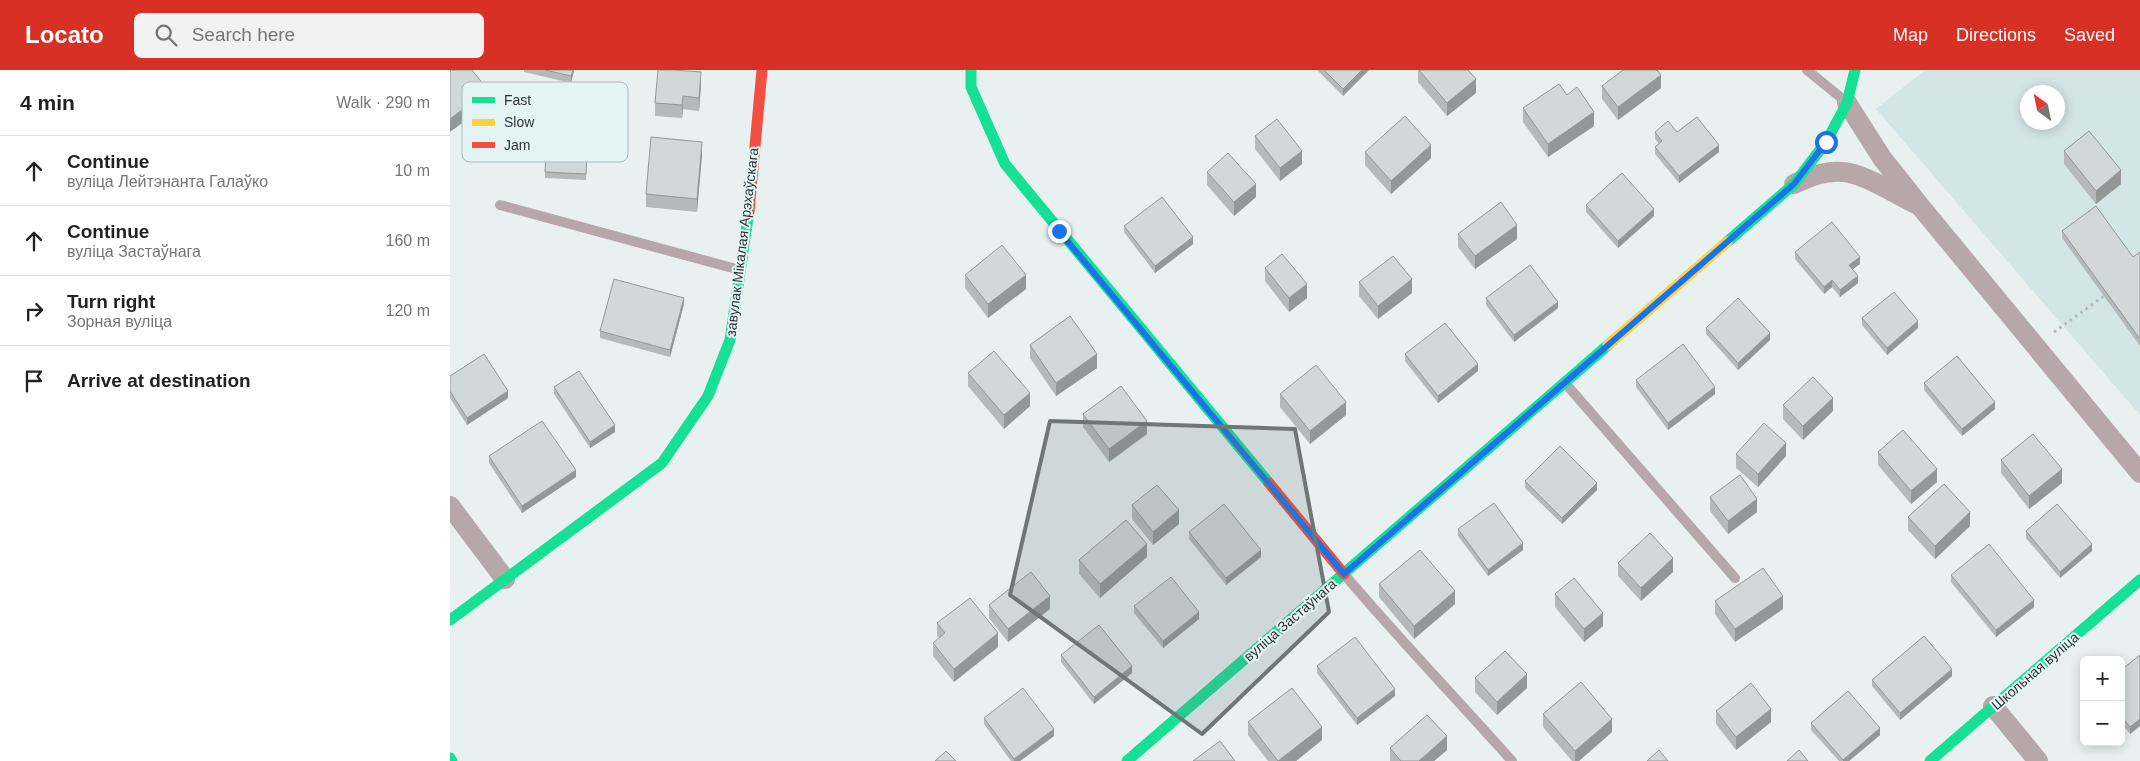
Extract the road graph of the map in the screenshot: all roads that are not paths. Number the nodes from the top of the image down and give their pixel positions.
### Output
1 (762, 70) edge
2 (971, 70) edge
3 (1807, 70) edge
4 (1855, 70) edge
5 (1847, 103) junction
6 (1794, 184) junction
7 (500, 205) dead end
8 (1920, 206) junction
9 (741, 270) junction
10 (1565, 382) junction
11 (2140, 473) edge
12 (450, 506) edge
13 (1344, 574) junction
14 (1734, 578) dead end
15 (505, 579) junction
16 (2140, 580) edge
17 (450, 620) edge
18 (1993, 706) junction
19 (1127, 761) edge
20 (1512, 761) edge
21 (1930, 761) edge
22 (2038, 761) edge

1 - 9 street, завулак Мікалая Арэхаўскага
2 - 13 street
3 - 5 lane
4 - 5 street, вуліца Застаўнага
5 - 6 street, вуліца Застаўнага
5 - 8 street
6 - 8 street
6 - 10 street, вуліца Застаўнага
7 - 9 lane
8 - 11 street
9 - 15 street, завулак Мікалая Арэхаўскага
10 - 13 street, вуліца Застаўнага
10 - 14 lane
12 - 15 street
13 - 19 street, вуліца Застаўнага
13 - 20 lane
15 - 17 street, завулак Мікалая Арэхаўскага
16 - 18 street, Школьная вуліца
18 - 21 street, Школьная вуліца
18 - 22 street

